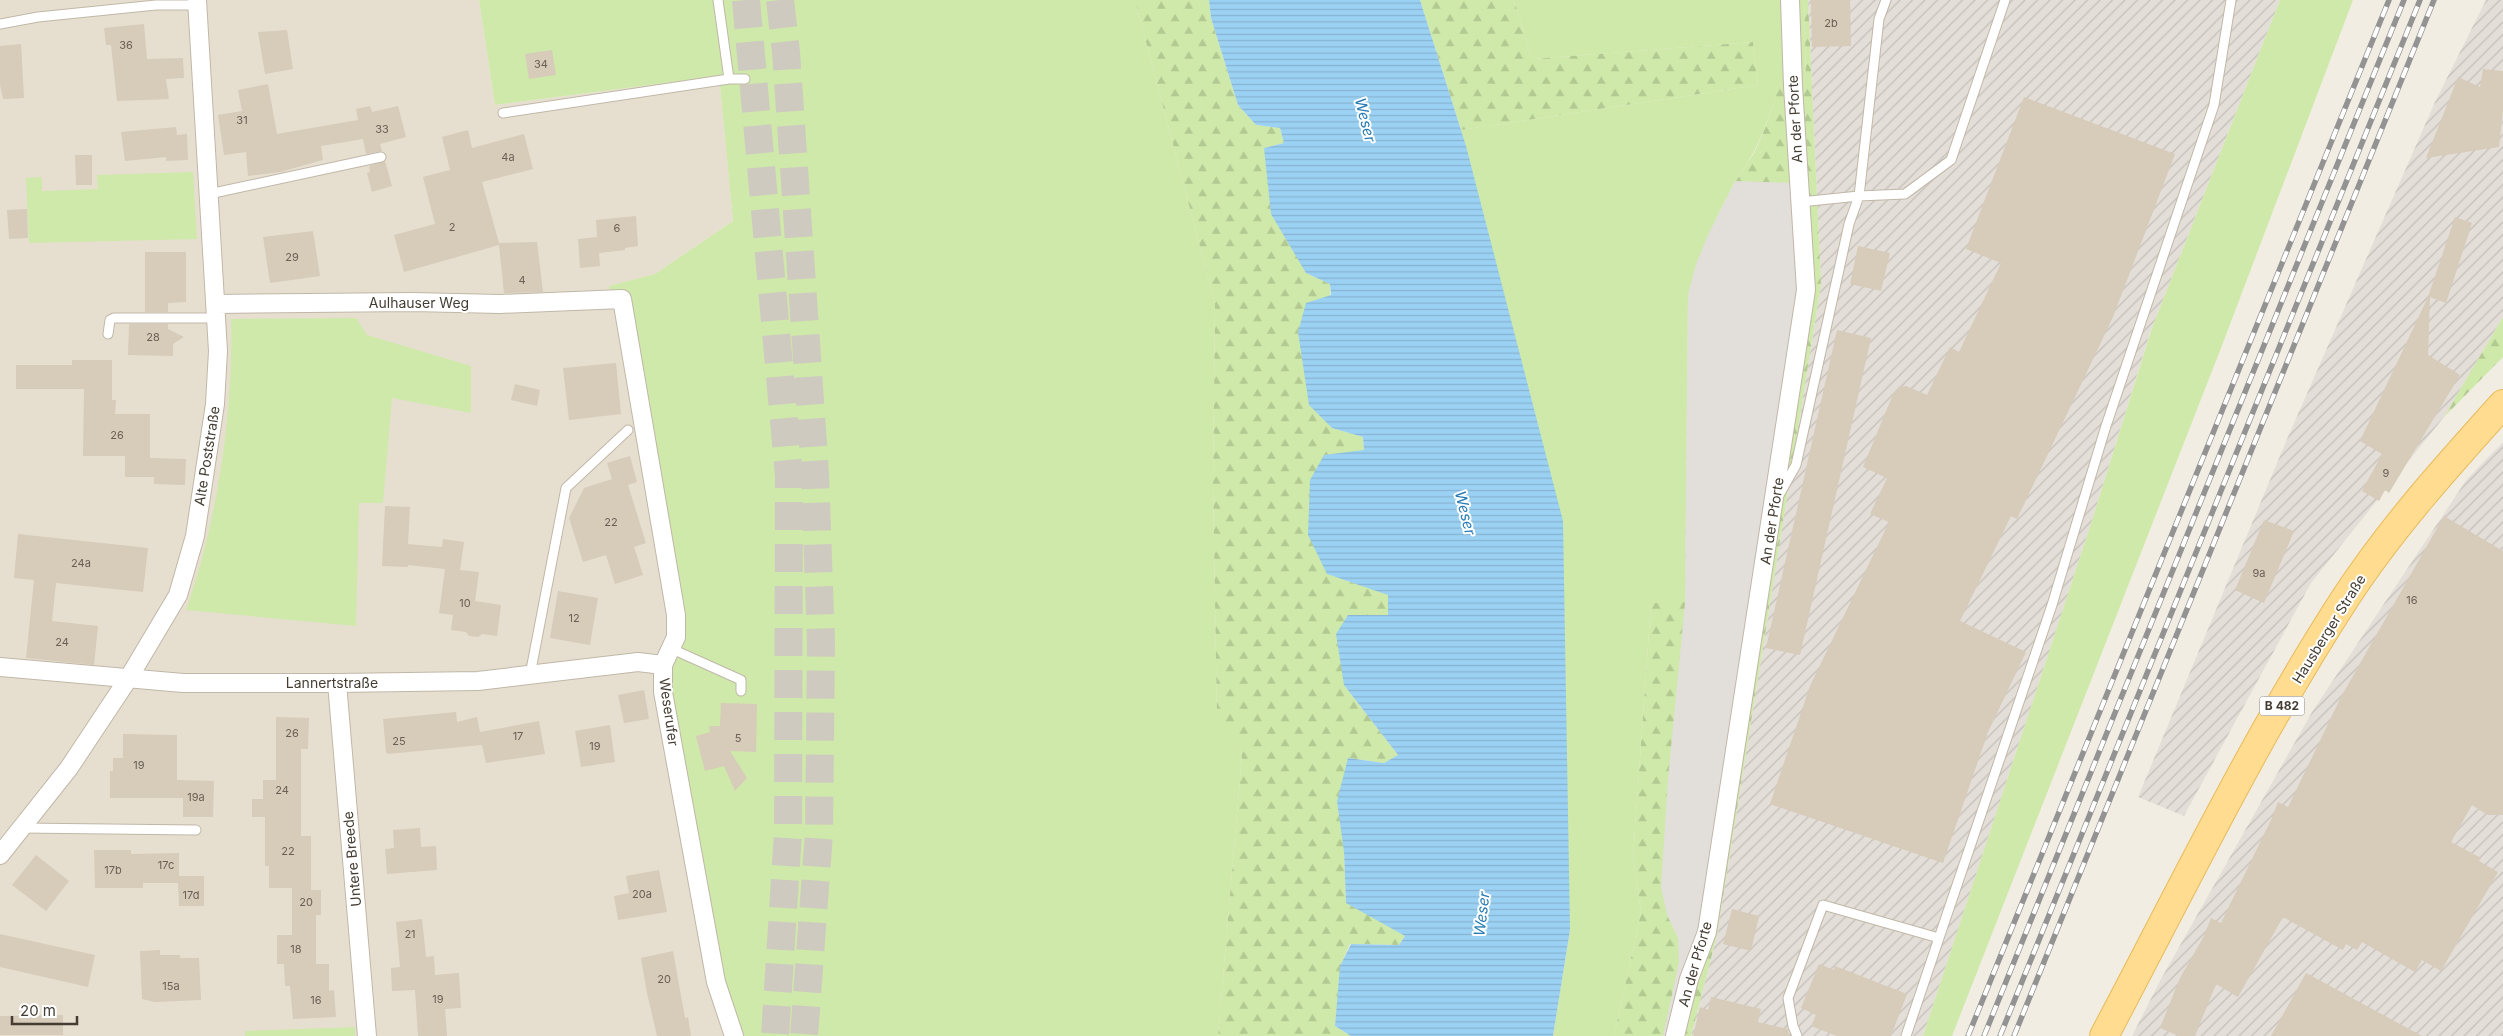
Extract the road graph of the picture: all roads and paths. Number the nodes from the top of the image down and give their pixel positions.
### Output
1 (718, 0) edge
2 (1790, 0) edge
3 (1886, 0) edge
4 (2005, 0) edge
5 (2231, 0) edge
6 (197, 2) edge
7 (0, 24) edge
8 (729, 79) junction
9 (745, 79) dead end
10 (503, 113) dead end
11 (381, 158) dead end
12 (209, 194) junction
13 (1859, 196) junction
14 (1800, 202) junction
15 (622, 298) joint
16 (216, 311) junction
17 (108, 334) dead end
18 (2503, 404) edge
19 (628, 430) dead end
20 (1774, 504) junction
21 (672, 649) junction
22 (663, 665) junction
23 (0, 666) edge
24 (530, 675) junction
25 (128, 679) junction
26 (337, 683) junction
27 (741, 691) dead end
28 (20, 828) junction
29 (196, 830) dead end
30 (0, 854) edge
31 (1939, 938) junction
32 (367, 1036) edge
33 (734, 1036) edge
34 (1675, 1036) edge
35 (1797, 1036) edge
36 (1906, 1036) edge
37 (2104, 1036) edge

1 - 8 lane
2 - 14 street, An der Pforte
3 - 13 lane
4 - 13 lane
5 - 31 lane
6 - 7 lane
6 - 12 street, Alte Poststraße
8 - 9 lane
8 - 10 lane
11 - 12 lane
12 - 16 street, Alte Poststraße
13 - 14 lane
13 - 20 lane
14 - 20 street, An der Pforte
15 - 16 street, Aulhauser Weg
15 - 21 street, Weserufer
16 - 17 lane
16 - 25 street, Alte Poststraße
18 - 37 main road, Hausberger Straße / B 482
19 - 24 lane
20 - 34 street, An der Pforte
21 - 22 street, Weserufer
21 - 27 lane
22 - 24 street, Lannertstraße
22 - 33 street, Weserufer
23 - 25 street, Lannertstraße
24 - 26 street, Lannertstraße
25 - 26 street, Lannertstraße
25 - 28 street, Alte Poststraße
26 - 32 street, Untere Breede
28 - 29 lane
28 - 30 street, Alte Poststraße
31 - 35 lane
31 - 36 lane

